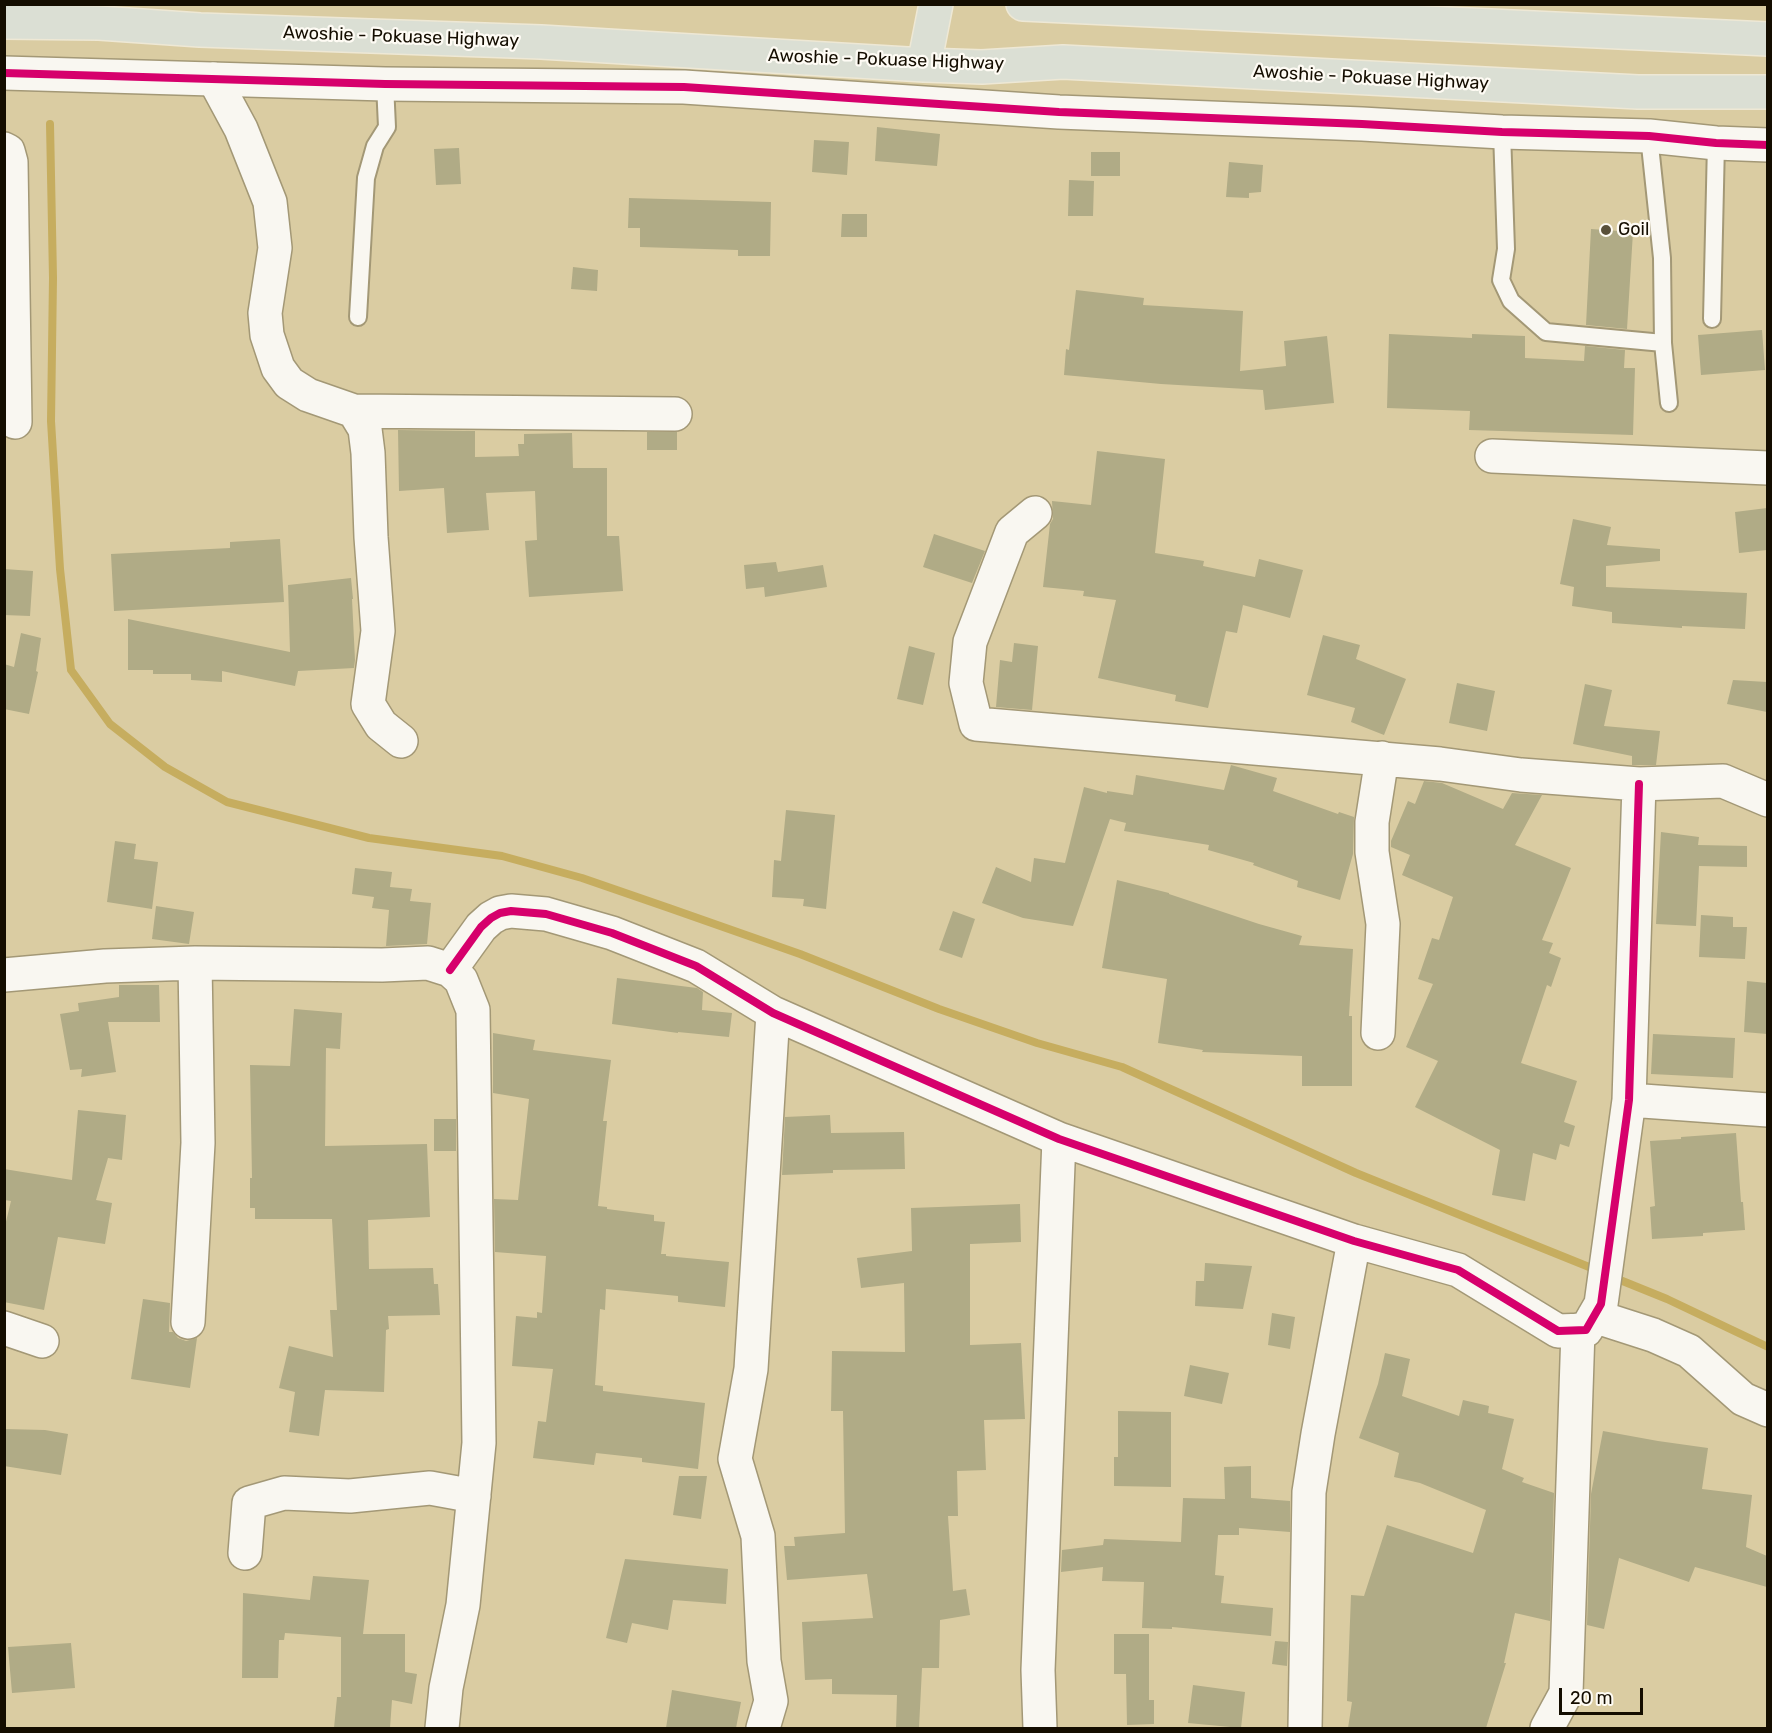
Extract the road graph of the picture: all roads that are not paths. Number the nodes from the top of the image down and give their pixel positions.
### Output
1 (936, 4) edge
2 (1023, 4) edge
3 (4, 22) edge
4 (1767, 39) edge
5 (924, 65) junction
6 (4, 73) edge
7 (214, 79) junction
8 (385, 84) junction
9 (1767, 92) edge
10 (1502, 132) junction
11 (1650, 136) junction
12 (1716, 143) junction
13 (1767, 145) edge
14 (4, 148) edge
15 (358, 317) dead end
16 (1712, 320) dead end
17 (1663, 343) junction
18 (1669, 403) dead end
19 (354, 411) junction
20 (675, 414) dead end
21 (15, 422) dead end
22 (1492, 456) dead end
23 (1767, 468) edge
24 (1035, 513) dead end
25 (401, 741) dead end
26 (1382, 758) junction
27 (1639, 784) junction
28 (1767, 800) edge
29 (195, 963) junction
30 (450, 970) junction
31 (4, 975) edge
32 (773, 1013) junction
33 (1378, 1032) dead end
34 (1629, 1100) junction
35 (1767, 1110) edge
36 (1059, 1139) junction
37 (1354, 1240) junction
38 (188, 1322) dead end
39 (1586, 1323) junction
40 (4, 1328) edge
41 (42, 1341) dead end
42 (1767, 1410) edge
43 (474, 1496) junction
44 (245, 1553) dead end
45 (442, 1728) edge
46 (763, 1728) edge
47 (1040, 1728) edge
48 (1305, 1728) edge
49 (1547, 1728) edge

1 - 5 main road
2 - 4 main road
3 - 5 main road, Awoshie - Pokuase Highway
5 - 9 main road, Awoshie - Pokuase Highway
6 - 7 street
7 - 8 street
7 - 19 street
8 - 10 street
8 - 15 lane
10 - 11 street
10 - 17 lane
11 - 12 street
11 - 17 lane
12 - 13 street
12 - 16 lane
14 - 21 street
17 - 18 lane
19 - 20 street
19 - 25 street
22 - 23 street
24 - 26 street
26 - 27 street
26 - 33 street
27 - 28 street
27 - 34 street
29 - 30 street
29 - 31 street
29 - 38 street
30 - 32 street
30 - 43 street
32 - 36 street
32 - 46 street
34 - 35 street
34 - 39 street
36 - 37 street
36 - 47 street
37 - 39 street
37 - 48 street
39 - 42 street
39 - 49 street
40 - 41 street
43 - 44 street
43 - 45 street

